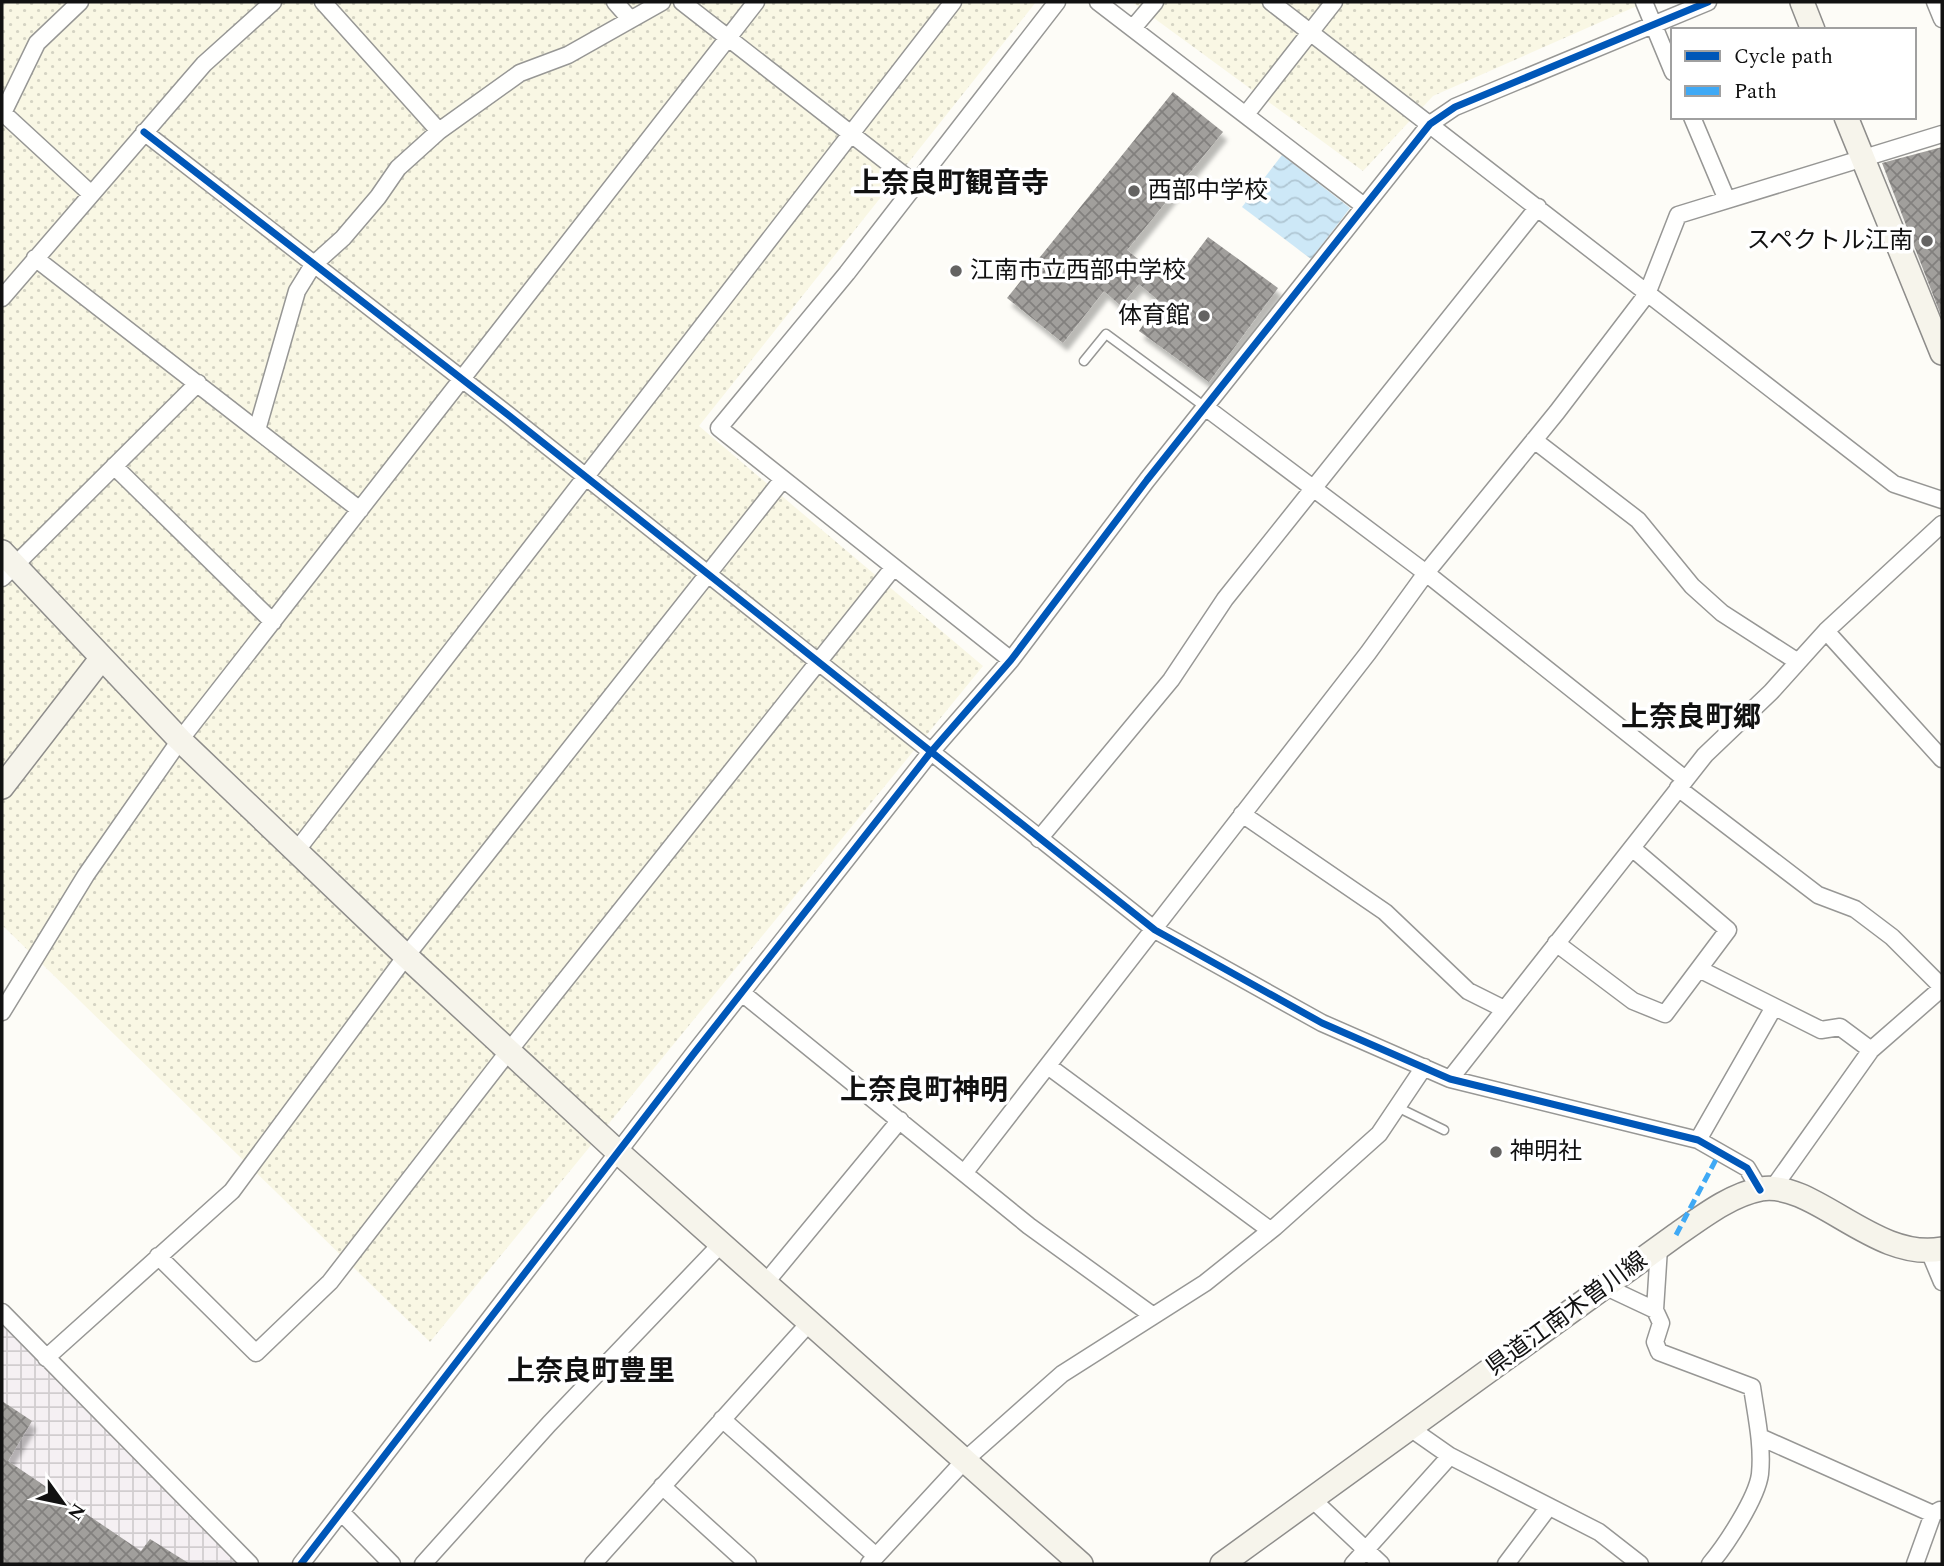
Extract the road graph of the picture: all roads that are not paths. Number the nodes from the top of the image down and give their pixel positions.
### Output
1 (80, 2) edge
2 (273, 2) edge
3 (323, 2) edge
4 (615, 2) edge
5 (662, 2) edge
6 (682, 2) edge
7 (756, 2) edge
8 (953, 2) edge
9 (1057, 2) edge
10 (1098, 2) edge
11 (1155, 2) edge
12 (1271, 2) edge
13 (1334, 2) edge
14 (1644, 2) edge
15 (1708, 2) edge
16 (1802, 2) edge
17 (1935, 2) edge
18 (630, 19) junction
19 (1942, 19) edge
20 (1653, 25) junction
21 (1133, 28) junction
22 (1812, 28) edge
23 (1310, 32) junction
24 (727, 40) junction
25 (1671, 67) edge
26 (2, 113) edge
27 (1247, 113) junction
28 (1693, 119) edge
29 (1847, 119) edge
30 (1430, 124) junction
31 (439, 131) junction
32 (852, 131) junction
33 (144, 132) junction
34 (1942, 134) edge
35 (1863, 157) junction
36 (915, 183) junction
37 (90, 193) junction
38 (1727, 200) junction
39 (1364, 206) junction
40 (1538, 207) junction
41 (35, 258) junction
42 (313, 265) junction
43 (1647, 294) junction
44 (2, 298) edge
45 (1942, 353) edge
46 (1084, 361) dead end
47 (461, 379) junction
48 (198, 383) junction
49 (1205, 407) junction
50 (257, 429) junction
51 (1534, 440) junction
52 (114, 466) junction
53 (585, 477) junction
54 (783, 479) junction
55 (1316, 489) junction
56 (1942, 500) edge
57 (360, 510) junction
58 (1942, 524) edge
59 (6, 565) edge
60 (893, 568) junction
61 (1426, 573) junction
62 (708, 576) junction
63 (273, 622) junction
64 (1826, 631) junction
65 (101, 659) junction
66 (1011, 660) junction
67 (1798, 662) junction
68 (817, 663) junction
69 (180, 740) junction
70 (930, 753) junction
71 (1942, 759) edge
72 (1681, 784) junction
73 (2, 787) edge
74 (1242, 814) junction
75 (1039, 839) junction
76 (1632, 848) junction
77 (297, 850) junction
78 (1154, 930) junction
79 (1556, 943) junction
80 (406, 956) junction
81 (1699, 969) junction
82 (1942, 988) edge
83 (742, 993) junction
84 (1774, 1007) junction
85 (1504, 1009) junction
86 (2, 1012) edge
87 (1871, 1050) junction
88 (508, 1052) junction
89 (1048, 1066) junction
90 (1424, 1067) junction
91 (1450, 1079) junction
92 (1397, 1107) junction
93 (900, 1120) junction
94 (1444, 1130) dead end
95 (1698, 1140) junction
96 (618, 1152) junction
97 (965, 1172) junction
98 (1766, 1189) junction
99 (1270, 1230) junction
100 (721, 1244) junction
101 (1658, 1248) junction
102 (1936, 1250) edge
103 (158, 1256) junction
104 (767, 1281) junction
105 (1942, 1282) edge
106 (1604, 1286) junction
107 (1655, 1310) junction
108 (2, 1312) edge
109 (1152, 1315) junction
110 (810, 1322) junction
111 (46, 1358) junction
112 (722, 1419) junction
113 (1410, 1428) junction
114 (1760, 1437) junction
115 (1450, 1456) junction
116 (965, 1460) junction
117 (663, 1486) junction
118 (1312, 1499) junction
119 (1548, 1508) junction
120 (1938, 1511) edge
121 (341, 1512) junction
122 (1366, 1551) junction
123 (873, 1560) edge
124 (250, 1564) edge
125 (302, 1564) edge
126 (392, 1564) edge
127 (423, 1564) edge
128 (593, 1564) edge
129 (748, 1564) edge
130 (1081, 1564) edge
131 (1222, 1564) edge
132 (1353, 1564) edge
133 (1381, 1564) edge
134 (1506, 1564) edge
135 (1640, 1564) edge
136 (1710, 1564) edge
137 (1915, 1564) edge

1 - 26 street
2 - 33 street
3 - 31 street
4 - 18 street
5 - 18 street
6 - 24 street
7 - 24 street
8 - 32 street
9 - 36 street
10 - 21 street
11 - 21 street
12 - 23 street
13 - 23 street
14 - 20 street
15 - 20 street
16 - 22 street
17 - 19 street
18 - 31 street
20 - 25 street
20 - 30 street
21 - 27 street
23 - 27 street
23 - 30 street
24 - 32 street
24 - 47 street
26 - 37 street
27 - 39 street
28 - 38 street
29 - 35 street
30 - 39 street
30 - 40 street
31 - 42 street
32 - 36 street
32 - 53 street
33 - 37 street
33 - 42 street
34 - 35 street
35 - 38 street
35 - 45 street
36 - 54 street
37 - 41 street
38 - 43 street
39 - 49 street
40 - 43 street
40 - 55 street
41 - 44 street
41 - 48 street
42 - 47 street
42 - 50 street
43 - 51 street
43 - 56 street
46 - 49 lane
47 - 53 street
47 - 57 street
48 - 50 street
48 - 52 street
49 - 55 street
49 - 66 street
50 - 57 street
51 - 61 street
51 - 67 street
52 - 59 street
52 - 63 street
53 - 62 street
53 - 77 street
54 - 60 street
54 - 62 street
55 - 61 street
55 - 75 street
57 - 63 street
58 - 64 street
59 - 65 street
60 - 66 street
60 - 68 street
61 - 72 street
61 - 74 street
62 - 68 street
62 - 80 street
63 - 69 street
64 - 67 street
64 - 71 street
65 - 69 street
65 - 73 street
66 - 70 street
67 - 72 street
68 - 70 street
68 - 88 street
69 - 77 street
69 - 86 street
70 - 75 street
70 - 83 street
72 - 76 street
72 - 82 street
74 - 78 street
74 - 85 street
75 - 78 street
76 - 79 street
76 - 81 street
77 - 80 street
78 - 89 street
78 - 90 street
79 - 81 street
79 - 85 street
80 - 88 street
80 - 103 street
81 - 84 street
82 - 87 street
83 - 93 street
83 - 96 street
84 - 87 street
84 - 95 street
85 - 91 street
87 - 98 street
88 - 96 street
88 - 103 street
89 - 97 street
89 - 99 street
90 - 91 street
90 - 92 street
91 - 95 street
92 - 94 lane
92 - 99 street
93 - 97 street
93 - 104 street
95 - 98 street
96 - 100 street
96 - 121 street
97 - 109 street
98 - 101 street, 県道江南木曽川線
98 - 102 street
99 - 109 street
100 - 104 street
100 - 127 street
101 - 106 street, 県道江南木曽川線
101 - 107 street
102 - 105 street
103 - 111 street
104 - 110 street
106 - 107 street
106 - 113 street, 県道江南木曽川線
107 - 114 street
108 - 111 street
109 - 116 street
110 - 112 street
110 - 116 street
111 - 124 street
112 - 117 street
112 - 123 street
113 - 115 street
113 - 118 street, 県道江南木曽川線
114 - 120 street
114 - 136 street
115 - 119 street
115 - 122 street
116 - 123 street
116 - 130 street
117 - 128 street
117 - 129 street
118 - 122 street
118 - 131 street, 県道江南木曽川線
119 - 134 street
119 - 135 street
120 - 137 street
121 - 125 street
121 - 126 street
122 - 132 street
122 - 133 street

